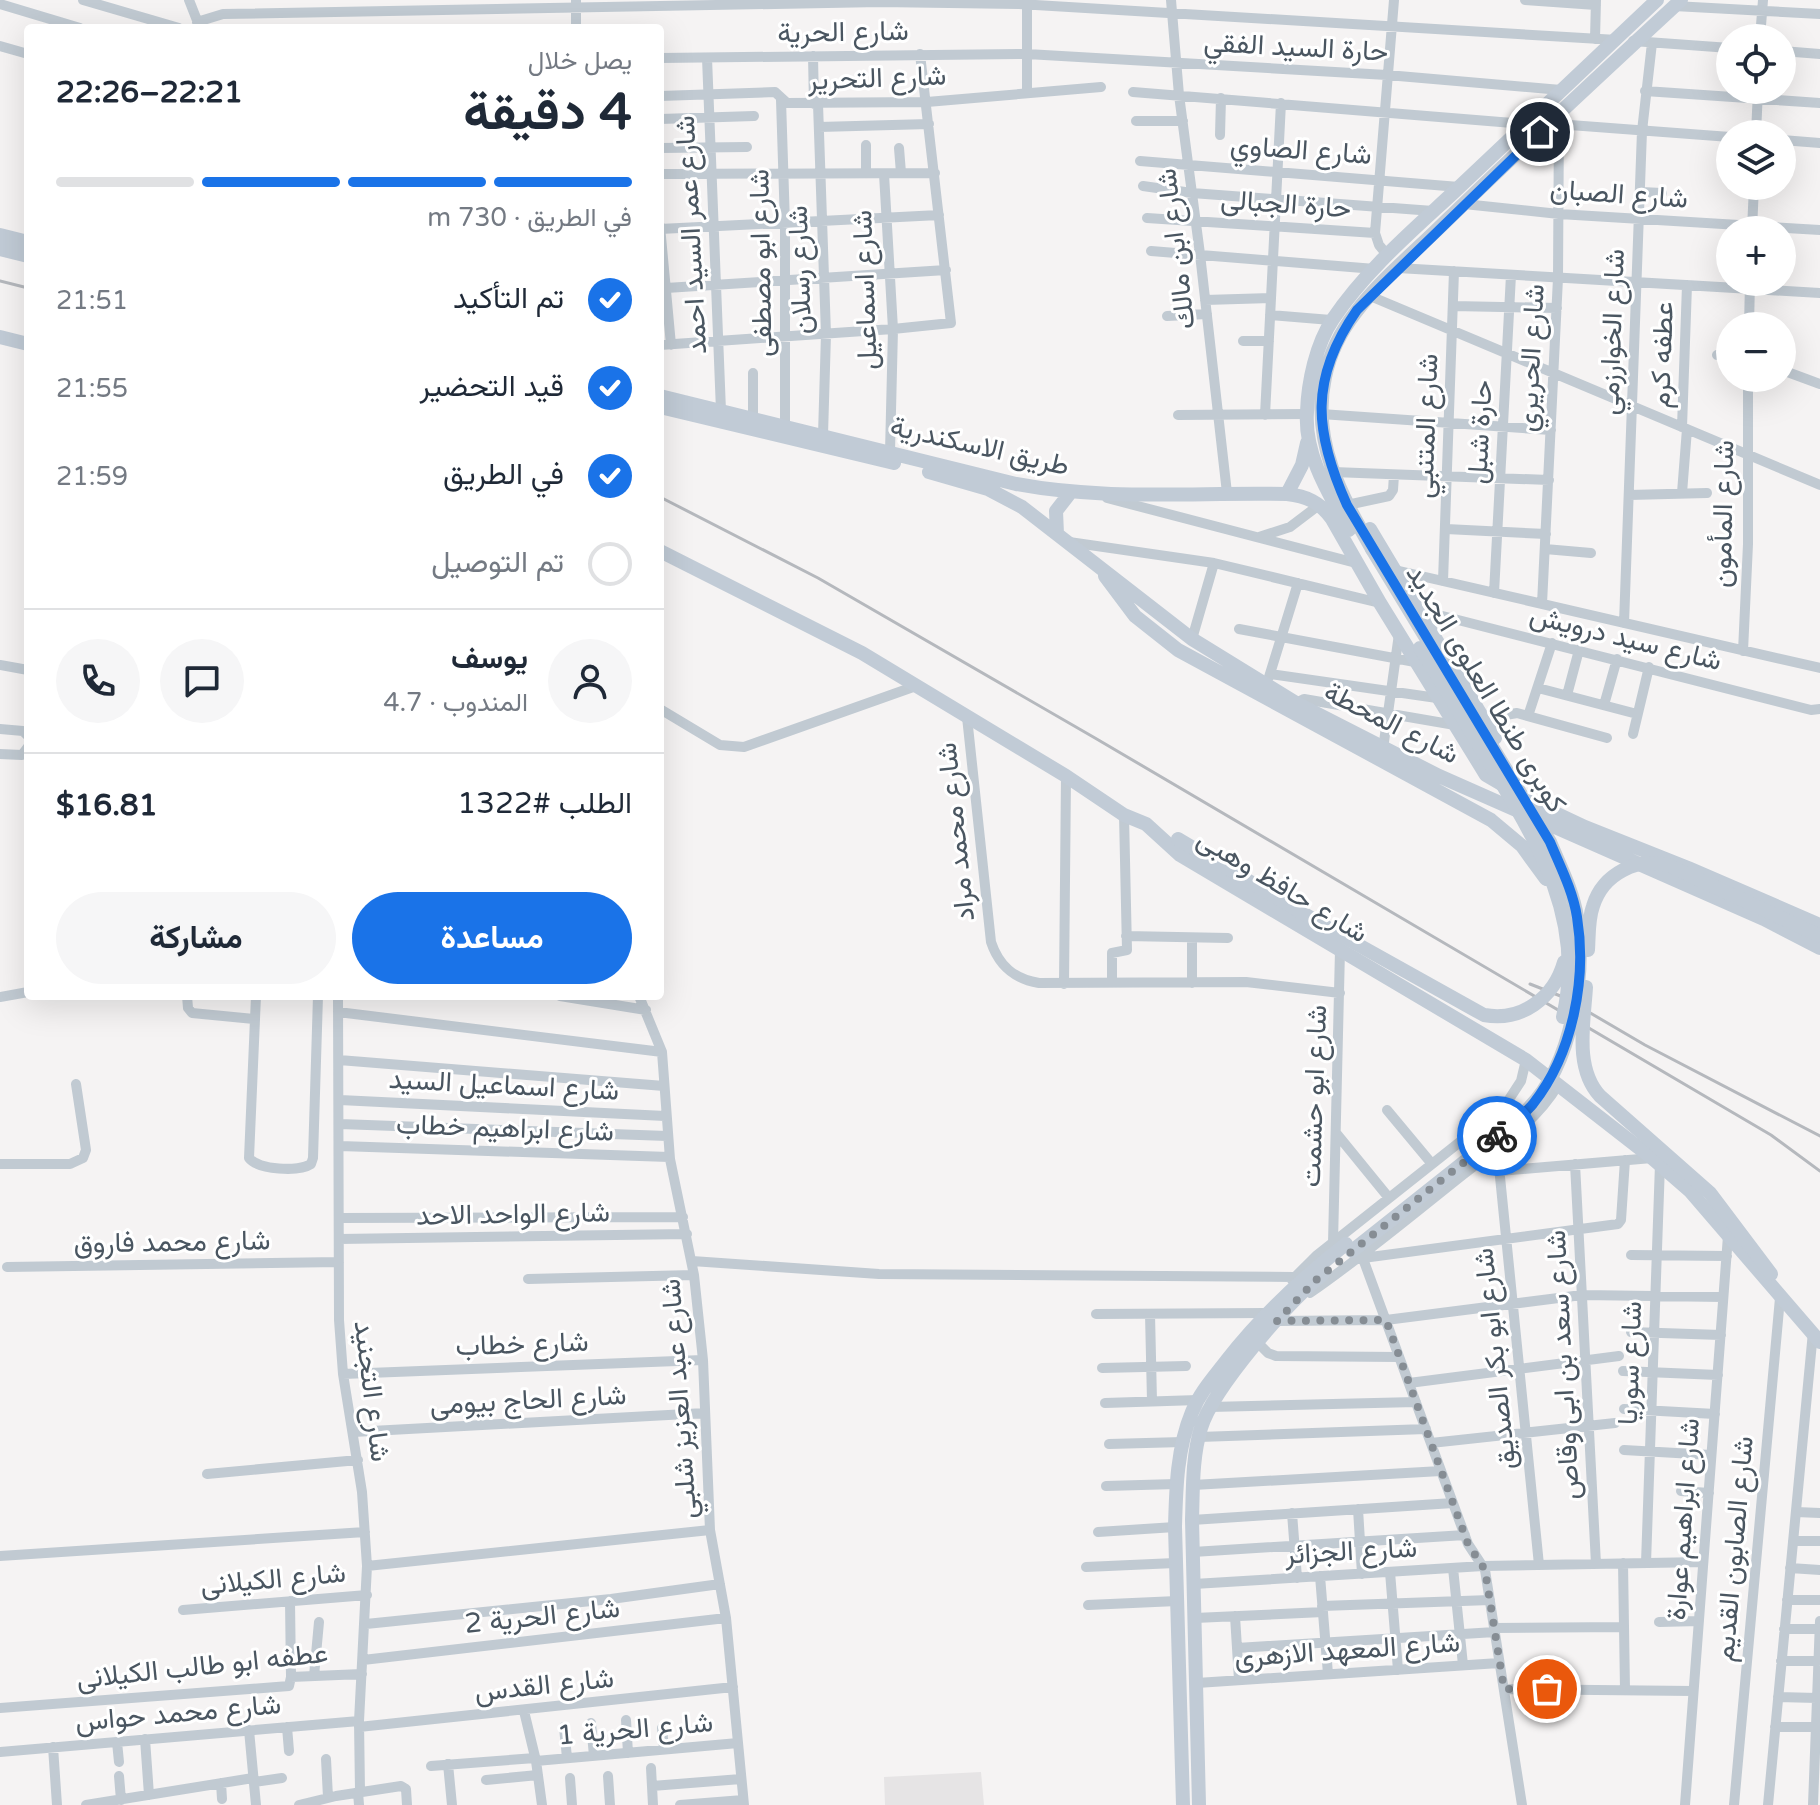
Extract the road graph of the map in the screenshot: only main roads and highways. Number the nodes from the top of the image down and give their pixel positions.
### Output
1 (1657, 0) edge
2 (1677, 3) edge
3 (0, 235) edge
4 (24, 241) edge
5 (0, 249) edge
6 (24, 255) edge
7 (0, 337) edge
8 (24, 343) edge
9 (664, 397) edge
10 (664, 408) edge
11 (1314, 414) junction
12 (1308, 434) junction
13 (1070, 493) junction
14 (1287, 494) junction
15 (1347, 505) junction
16 (1062, 538) junction
17 (664, 553) edge
18 (1363, 554) junction
19 (1102, 568) junction
20 (1486, 775) junction
21 (1476, 792) junction
22 (1534, 803) junction
23 (1146, 824) junction
24 (1564, 915) junction
25 (1820, 925) edge
26 (1820, 936) edge
27 (1567, 945) junction
28 (1820, 948) edge
29 (1351, 1250) junction
30 (1271, 1317) junction
31 (1812, 1332) edge
32 (1204, 1403) junction
33 (1178, 1644) junction
34 (1196, 1644) junction
35 (1183, 1805) edge
36 (1199, 1805) edge

1 - 11 main road
2 - 11 main road
3 - 4 main road
5 - 6 main road
7 - 8 main road
9 - 13 main road, طريق الاسكندرية
10 - 16 main road, طريق الاسكندرية
11 - 12 main road
11 - 15 main road
12 - 14 main road
12 - 18 main road
13 - 14 main road, طريق الاسكندرية
13 - 16 main road
14 - 18 main road, طريق الاسكندرية
15 - 18 main road
15 - 22 main road
16 - 19 main road, شارع المحطة
17 - 23 main road, شارع حافظ وهبى
18 - 20 main road
18 - 24 main road, كوبرى طنطا العلوى الجديد, bridge
18 - 29 main road, كوبرى طنطا العلوى الجديد, bridge
19 - 21 main road, شارع المحطة
19 - 24 main road, bridge
20 - 21 main road
20 - 22 main road
21 - 28 main road, شارع المحطة
22 - 25 main road
23 - 27 main road, bridge
23 - 31 main road, شارع حافظ وهبى
24 - 27 main road, كوبرى طنطا العلوى الجديد, bridge
26 - 31 main road, bridge
27 - 29 main road, كوبرى طنطا العلوى الجديد, bridge
29 - 30 main road, كوبرى طنطا العلوى الجديد
30 - 32 main road
30 - 32 main road
32 - 33 main road
32 - 34 main road
33 - 34 main road
33 - 35 main road
34 - 36 main road

